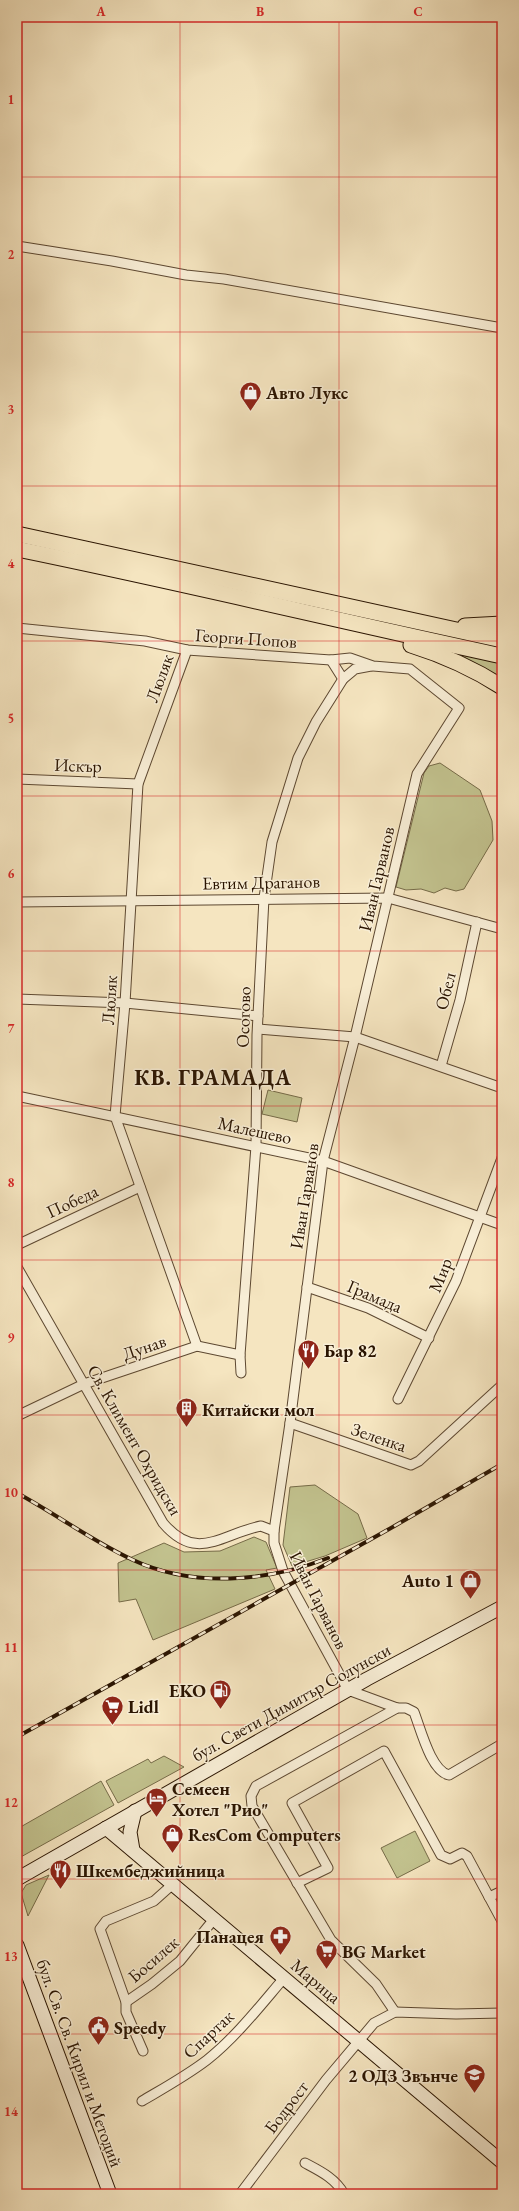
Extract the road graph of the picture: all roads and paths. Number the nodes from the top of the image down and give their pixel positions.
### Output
1 (17, 246) edge
2 (502, 328) edge
3 (17, 534) edge
4 (17, 550) edge
5 (333, 604) junction
6 (330, 619) junction
7 (502, 624) edge
8 (17, 628) edge
9 (502, 640) edge
10 (187, 650) junction
11 (502, 656) edge
12 (331, 660) junction
13 (373, 666) junction
14 (343, 679) junction
15 (502, 687) edge
16 (459, 708) joint
17 (17, 779) edge
18 (138, 784) junction
19 (264, 898) junction
20 (388, 898) junction
21 (130, 900) junction
22 (17, 902) edge
23 (477, 922) junction
24 (502, 929) edge
25 (17, 999) edge
26 (125, 1003) junction
27 (258, 1016) junction
28 (258, 1028) junction
29 (355, 1037) junction
30 (441, 1066) junction
31 (502, 1088) edge
32 (17, 1096) edge
33 (115, 1116) junction
34 (256, 1146) junction
35 (502, 1158) edge
36 (323, 1161) junction
37 (140, 1187) junction
38 (480, 1216) junction
39 (502, 1225) edge
40 (17, 1245) edge
41 (17, 1267) edge
42 (306, 1287) junction
43 (429, 1338) junction
44 (197, 1346) junction
45 (240, 1355) junction
46 (241, 1373) dead end
47 (84, 1384) junction
48 (502, 1385) edge
49 (398, 1399) dead end
50 (17, 1416) edge
51 (290, 1423) junction
52 (274, 1532) junction
53 (502, 1607) edge
54 (348, 1690) junction
55 (397, 1708) junction
56 (502, 1744) edge
57 (136, 1811) junction
58 (106, 1828) junction
59 (133, 1850) junction
60 (17, 1879) edge
61 (297, 1883) junction
62 (173, 1884) junction
63 (502, 1891) edge
64 (490, 1897) junction
65 (214, 1919) junction
66 (502, 1921) edge
67 (17, 1945) edge
68 (284, 1978) junction
69 (126, 2002) junction
70 (395, 2012) junction
71 (502, 2013) edge
72 (358, 2041) junction
73 (143, 2051) dead end
74 (142, 2101) dead end
75 (304, 2162) dead end
76 (502, 2162) edge
77 (110, 2194) edge
78 (240, 2194) edge
79 (344, 2194) edge

1 - 2 street
3 - 5 main road
4 - 6 main road
5 - 7 main road
5 - 9 main road
6 - 11 main road
6 - 15 main road
8 - 10 street, Георги Попов
10 - 12 street, Георги Попов
10 - 18 street, Люляк
12 - 13 street, Георги Попов
12 - 14 street
13 - 14 street
13 - 16 street, Георги Попов
14 - 19 street, Осогово
16 - 20 street, Иван Гарванов
17 - 18 street, Искър
18 - 21 street, Люляк
19 - 20 street, Евтим Драганов
19 - 21 street, Евтим Драганов
19 - 27 street, Осогово
20 - 23 street, Евтим Драганов
20 - 29 street, Иван Гарванов
21 - 22 street, Евтим Драганов
21 - 26 street, Люляк
23 - 24 street, Евтим Драганов
23 - 30 street, Обел
25 - 26 street
26 - 27 street
26 - 33 street, Люляк
27 - 28 street, Осогово
28 - 29 street
28 - 34 street, Осогово
29 - 30 street
29 - 36 street, Иван Гарванов
30 - 31 street
32 - 33 street, Малешево
33 - 34 street, Малешево
33 - 37 street, Люляк
34 - 36 street, Малешево
34 - 45 street, Осогово
35 - 38 street, Мир
36 - 38 street, Малешево
36 - 42 street, Иван Гарванов
37 - 40 street, Победа
37 - 44 street, Люляк
38 - 39 street, Малешево
38 - 43 street, Мир
41 - 47 street, Св. Климент Охридски
42 - 43 street, Грамада
42 - 51 street, Иван Гарванов
43 - 49 street, Мир
44 - 45 street
44 - 47 street, Дунав
45 - 46 street, Осогово
47 - 50 street, Дунав
47 - 52 street, Св. Климент Охридски
48 - 51 street, Зеленка
51 - 52 street, Иван Гарванов
52 - 54 street, Иван Гарванов
53 - 54 street, бул. Свети Димитър Солунски
54 - 55 street
54 - 57 street, бул. Свети Димитър Солунски
55 - 56 street
55 - 61 street
57 - 58 street, бул. Свети Димитър Солунски
57 - 59 street
58 - 59 street, Марица
58 - 60 street, бул. Свети Димитър Солунски
59 - 62 street, Марица
61 - 64 street
61 - 70 street
62 - 65 street, Марица
62 - 69 street
63 - 64 street
64 - 66 street
65 - 68 street, Марица
65 - 69 street, Босилек
67 - 77 street, бул. Св. Св. Кирил и Методий
68 - 72 street, Марица
68 - 74 street, Спартак
69 - 73 street
70 - 71 street
70 - 72 street, Бодрост
72 - 76 street, Марица
72 - 78 street, Бодрост
75 - 79 street

